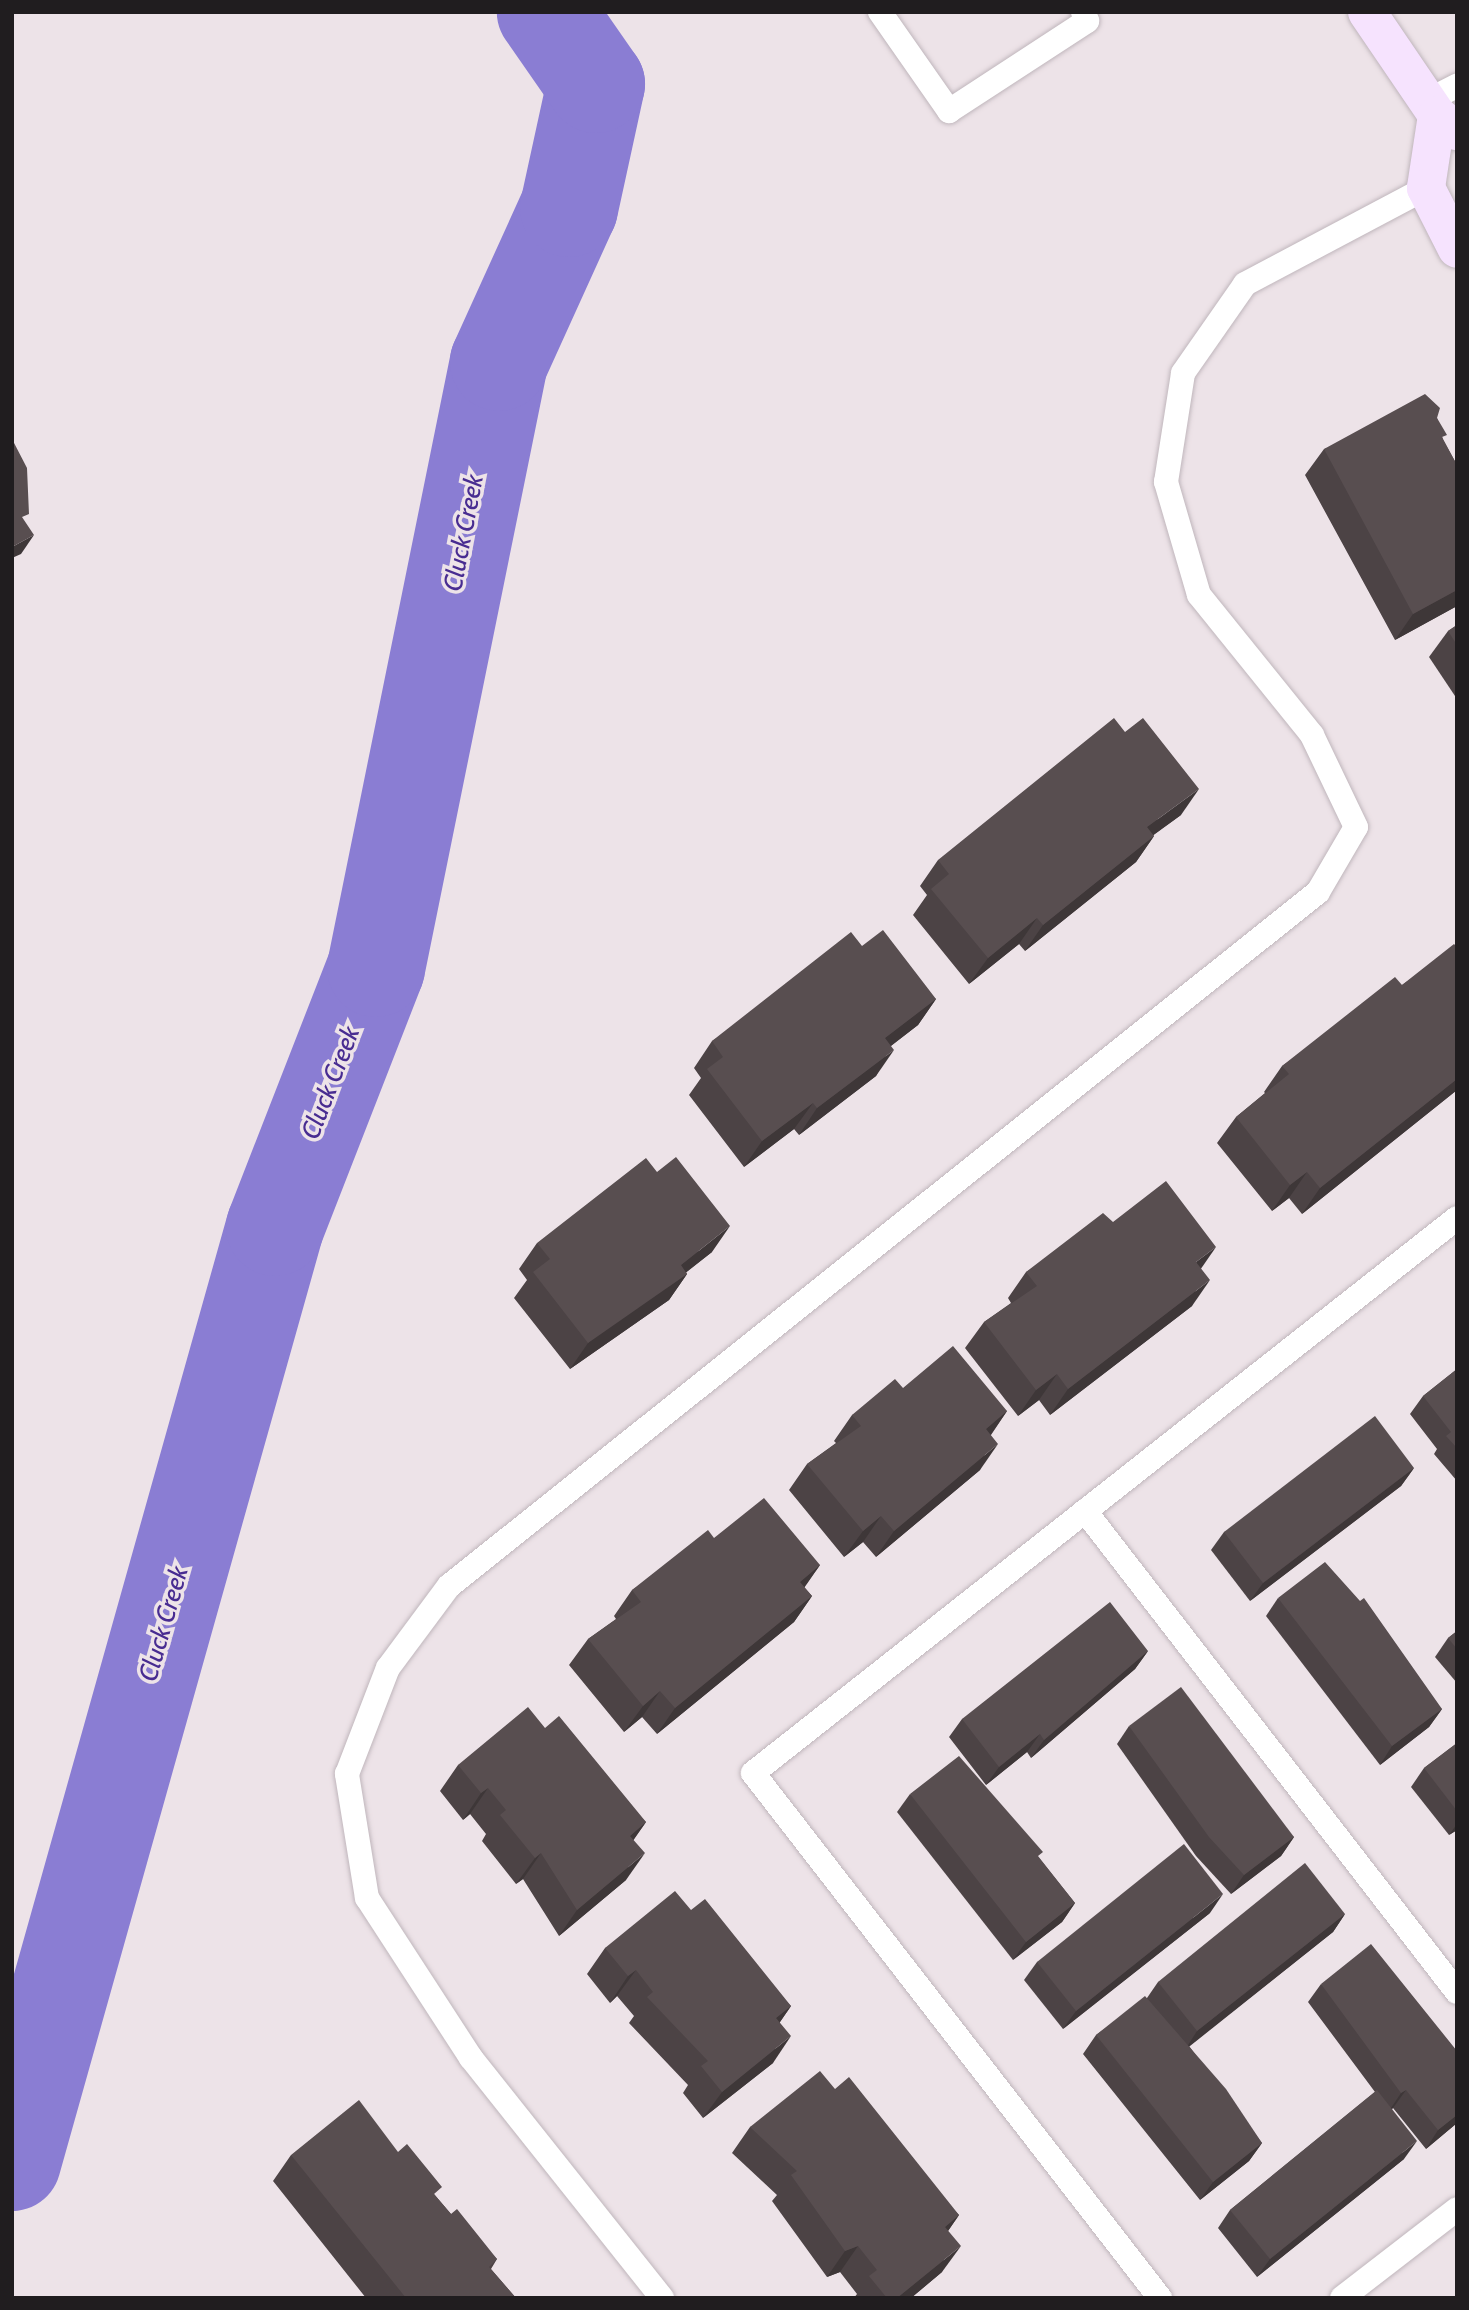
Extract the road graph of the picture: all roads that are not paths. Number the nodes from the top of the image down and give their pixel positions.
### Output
1 (880, 12) edge
2 (1083, 12) edge
3 (1367, 12) edge
4 (1444, 108) edge
5 (1426, 188) junction
6 (1457, 249) edge
7 (1454, 1226) edge
8 (1086, 1511) junction
9 (1457, 1992) edge
10 (1457, 2209) edge
11 (662, 2298) edge
12 (1160, 2298) edge
13 (1342, 2298) edge

1 - 2 lane
3 - 4 street
4 - 5 street
5 - 6 street
5 - 11 lane
7 - 8 lane
8 - 9 lane
8 - 12 lane
10 - 13 lane

